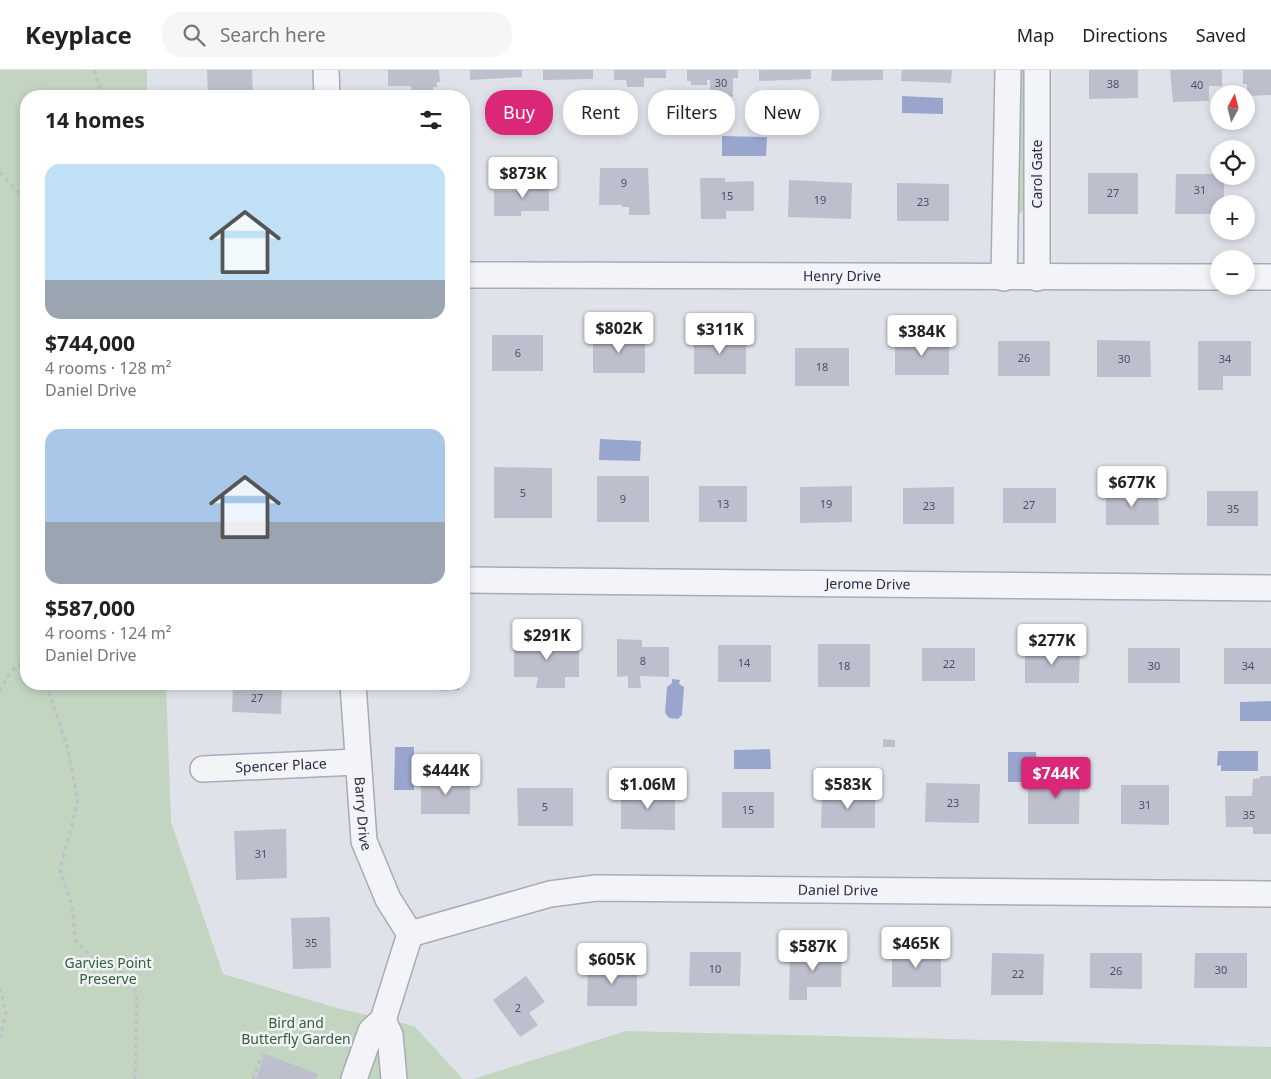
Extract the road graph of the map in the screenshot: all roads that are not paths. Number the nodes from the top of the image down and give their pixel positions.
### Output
1 (326, 70) edge
2 (1008, 70) edge
3 (1037, 70) edge
4 (326, 90) edge
5 (470, 275) edge
6 (1255, 277) edge
7 (1271, 277) edge
8 (1004, 278) junction
9 (1037, 278) junction
10 (1210, 278) edge
11 (470, 580) edge
12 (1271, 588) edge
13 (353, 690) edge
14 (357, 762) junction
15 (203, 768) dead end
16 (1271, 894) edge
17 (410, 934) junction
18 (383, 1020) junction
19 (354, 1079) edge
20 (394, 1079) edge

1 - 4 street
2 - 8 street
3 - 9 street, Carol Gate
5 - 8 street, Henry Drive
6 - 7 street
8 - 9 street, Henry Drive
9 - 10 street, Henry Drive
11 - 12 street, Jerome Drive
13 - 14 street, Barry Drive
14 - 15 street, Spencer Place
14 - 17 street, Barry Drive
16 - 17 street, Daniel Drive
17 - 18 street
18 - 19 street
18 - 20 street

